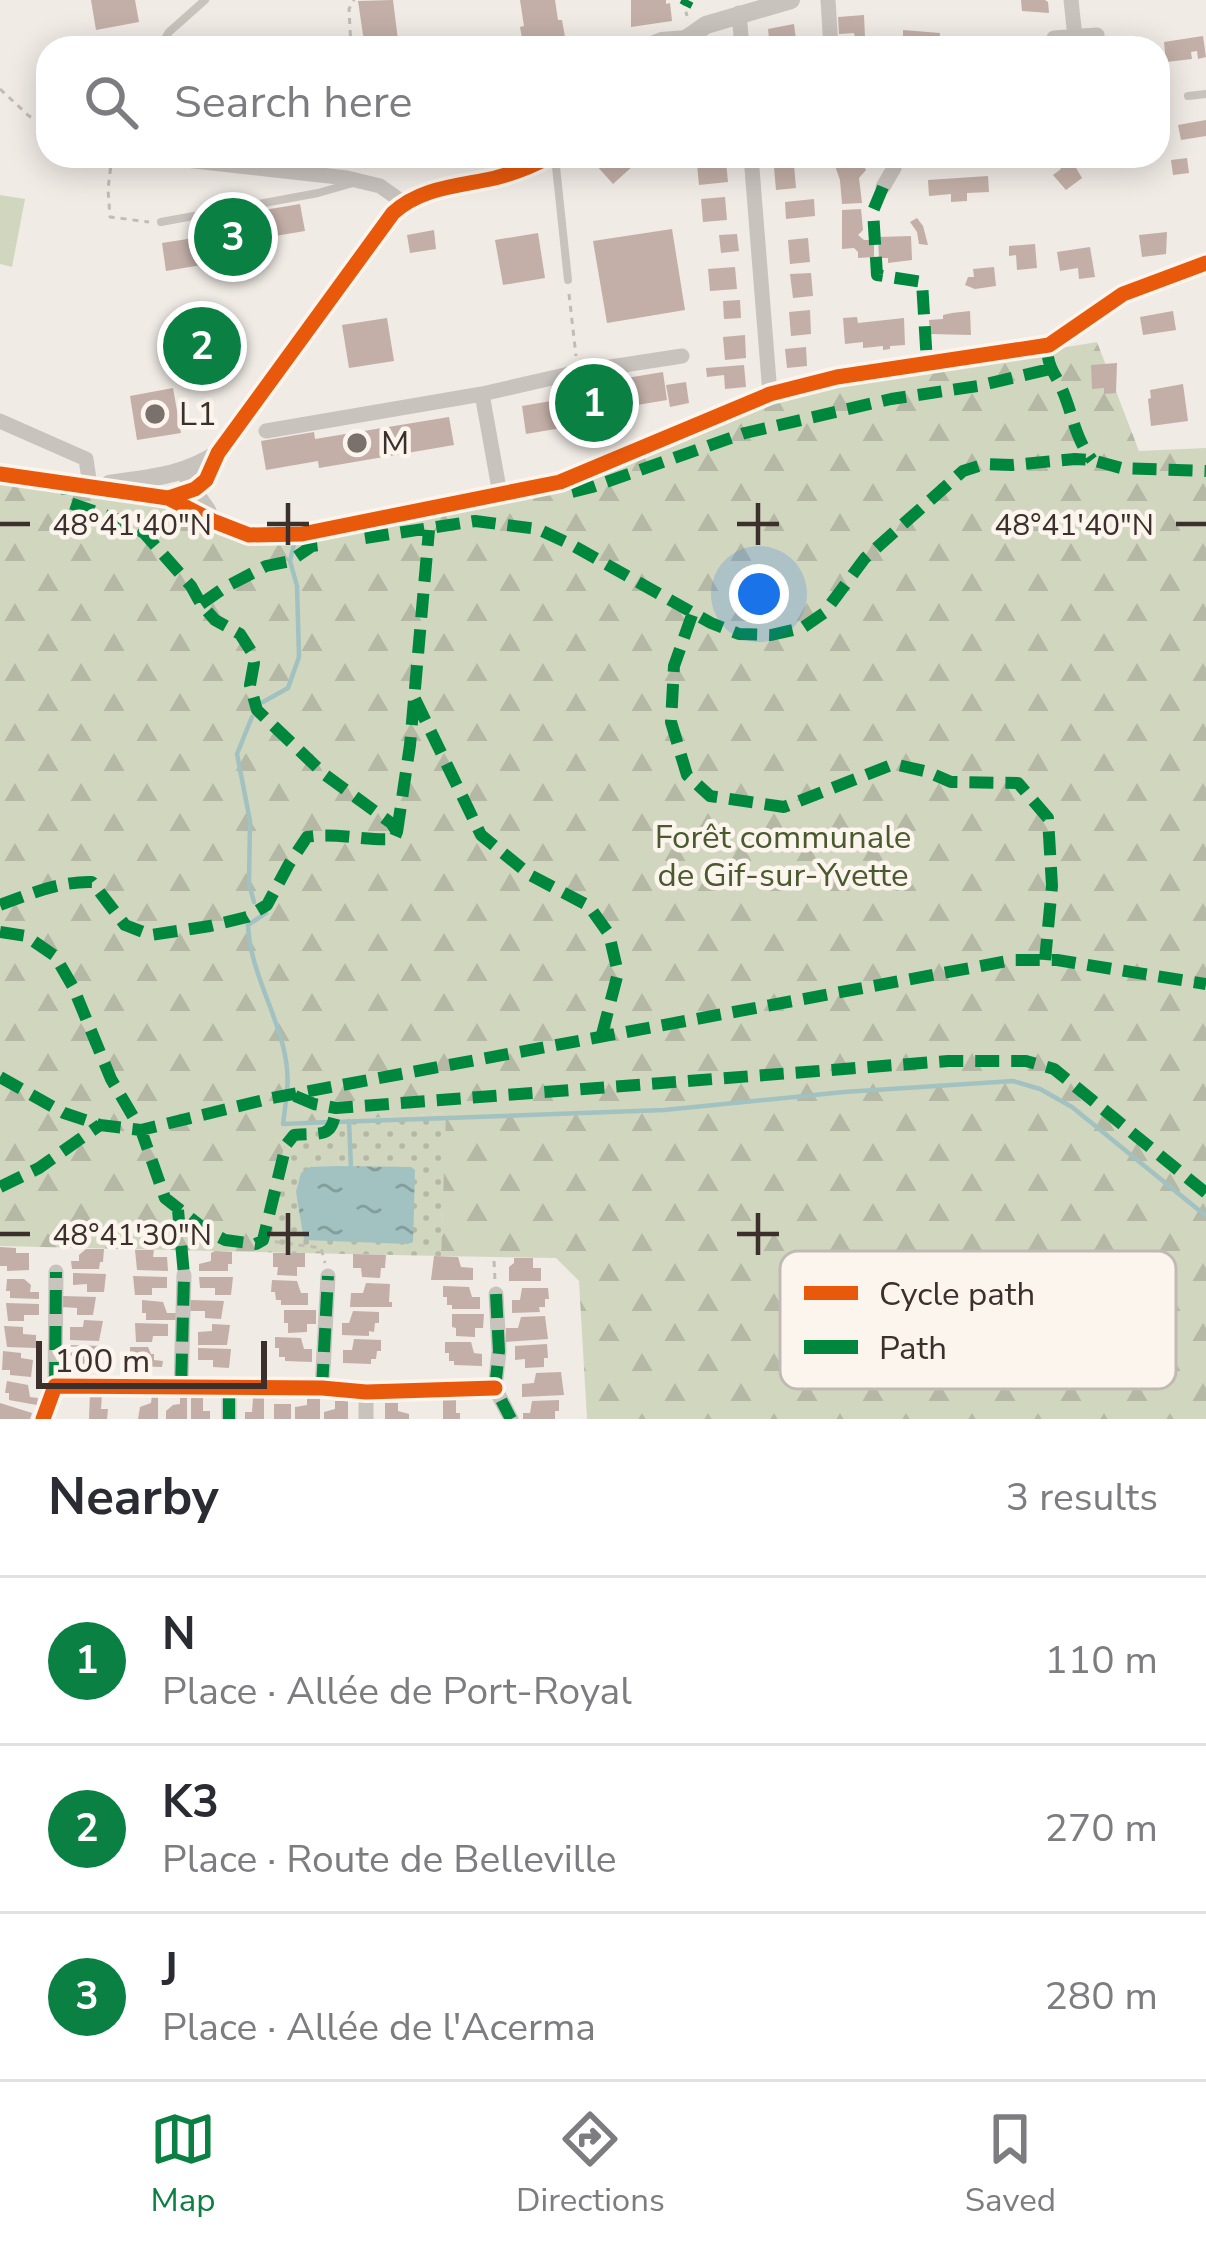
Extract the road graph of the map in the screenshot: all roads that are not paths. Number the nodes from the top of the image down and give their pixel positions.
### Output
1 (205, 0) edge
2 (791, 0) edge
3 (828, 0) edge
4 (1071, 0) edge
5 (739, 14) junction
6 (692, 33) junction
7 (1097, 35) dead end
8 (166, 36) edge
9 (661, 36) edge
10 (688, 36) edge
11 (741, 36) edge
12 (830, 36) edge
13 (1075, 36) edge
14 (1086, 36) edge
15 (1206, 94) edge
16 (1188, 96) dead end
17 (250, 168) edge
18 (529, 168) edge
19 (554, 168) edge
20 (752, 168) edge
21 (894, 168) edge
22 (358, 181) junction
23 (883, 188) dead end
24 (404, 203) junction
25 (161, 222) road end
26 (1206, 263) edge
27 (568, 280) road end
28 (682, 356) dead end
29 (482, 394) junction
30 (770, 394) junction
31 (0, 421) edge
32 (266, 431) dead end
33 (218, 453) junction
34 (182, 472) junction
35 (0, 474) edge
36 (201, 484) junction
37 (93, 486) junction
38 (153, 491) junction
39 (500, 494) junction
40 (210, 515) junction
41 (56, 1272) dead end
42 (184, 1275) dead end
43 (328, 1276) road end
44 (496, 1294) road end
45 (55, 1386) junction
46 (181, 1388) junction
47 (322, 1388) junction
48 (495, 1388) junction
49 (229, 1389) junction
50 (366, 1392) junction
51 (43, 1419) edge
52 (229, 1419) edge
53 (366, 1419) edge
54 (511, 1419) edge

1 - 8 lane
2 - 5 street
3 - 12 street
4 - 13 street
5 - 6 street
5 - 11 street
6 - 9 lane
6 - 10 street
7 - 14 street
15 - 16 lane
17 - 22 street
18 - 24 street
19 - 27 lane
20 - 30 street
21 - 23 street
22 - 24 street
22 - 25 lane
24 - 33 street
26 - 30 street
28 - 29 street
29 - 32 street
29 - 39 street
30 - 39 street
31 - 37 street
33 - 34 street
33 - 36 street
34 - 36 street
34 - 38 street
35 - 37 street
36 - 38 street
36 - 40 street
37 - 38 street
38 - 40 street
39 - 40 street
41 - 45 street
42 - 46 street
43 - 47 street
44 - 48 street
45 - 46 street
45 - 51 street
46 - 49 street
47 - 49 street
47 - 50 street
48 - 50 street
48 - 54 street
49 - 52 street
50 - 53 street

